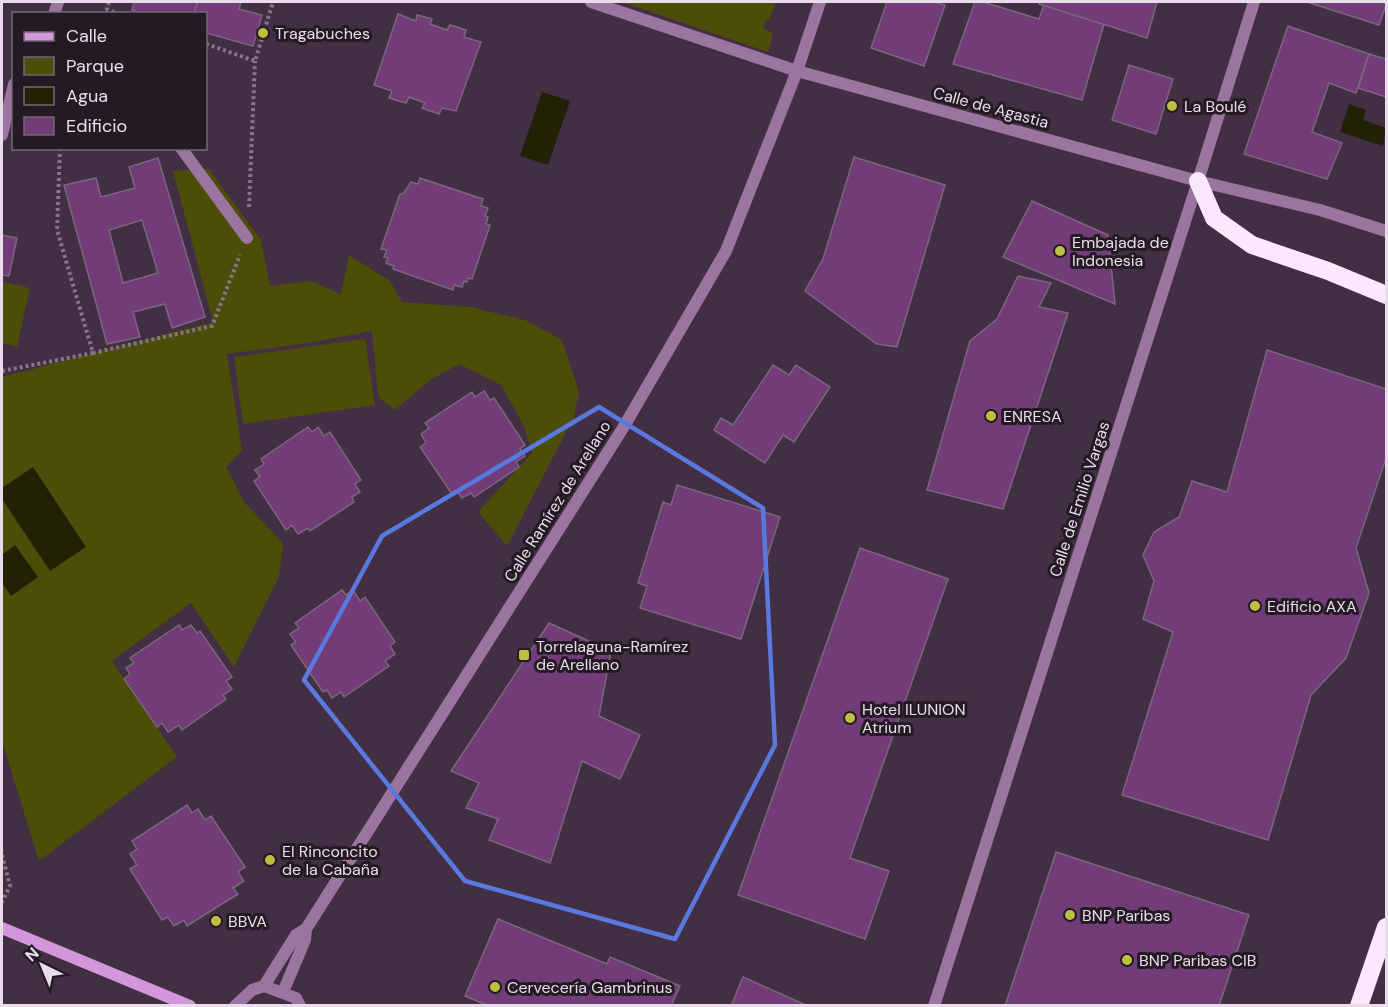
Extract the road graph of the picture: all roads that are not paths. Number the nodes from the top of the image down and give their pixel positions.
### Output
1 (591, 2) edge
2 (820, 2) edge
3 (1254, 2) edge
4 (796, 71) junction
5 (12, 92) edge
6 (2, 135) edge
7 (182, 150) edge
8 (1198, 181) junction
9 (1386, 231) edge
10 (247, 238) road end
11 (1386, 295) edge
12 (1386, 927) edge
13 (2, 928) edge
14 (306, 929) junction
15 (264, 986) junction
16 (283, 992) junction
17 (190, 1005) edge
18 (235, 1005) edge
19 (300, 1005) edge
20 (934, 1005) edge
21 (1359, 1005) edge

1 - 4 street, Calle de Agastia
2 - 4 street, Calle Ramírez de Arellano
3 - 8 street, Calle de Emilio Vargas
4 - 8 street, Calle de Agastia
4 - 14 street, Calle Ramírez de Arellano
5 - 6 street
7 - 10 street
8 - 9 street, Calle de Agastia
8 - 11 highway
8 - 20 street, Calle de Emilio Vargas
12 - 21 highway
13 - 17 street
14 - 15 street, Calle Ramírez de Arellano
14 - 16 street, Calle Ramírez de Arellano
15 - 16 street
15 - 18 street, Calle Ramírez de Arellano
16 - 19 street

